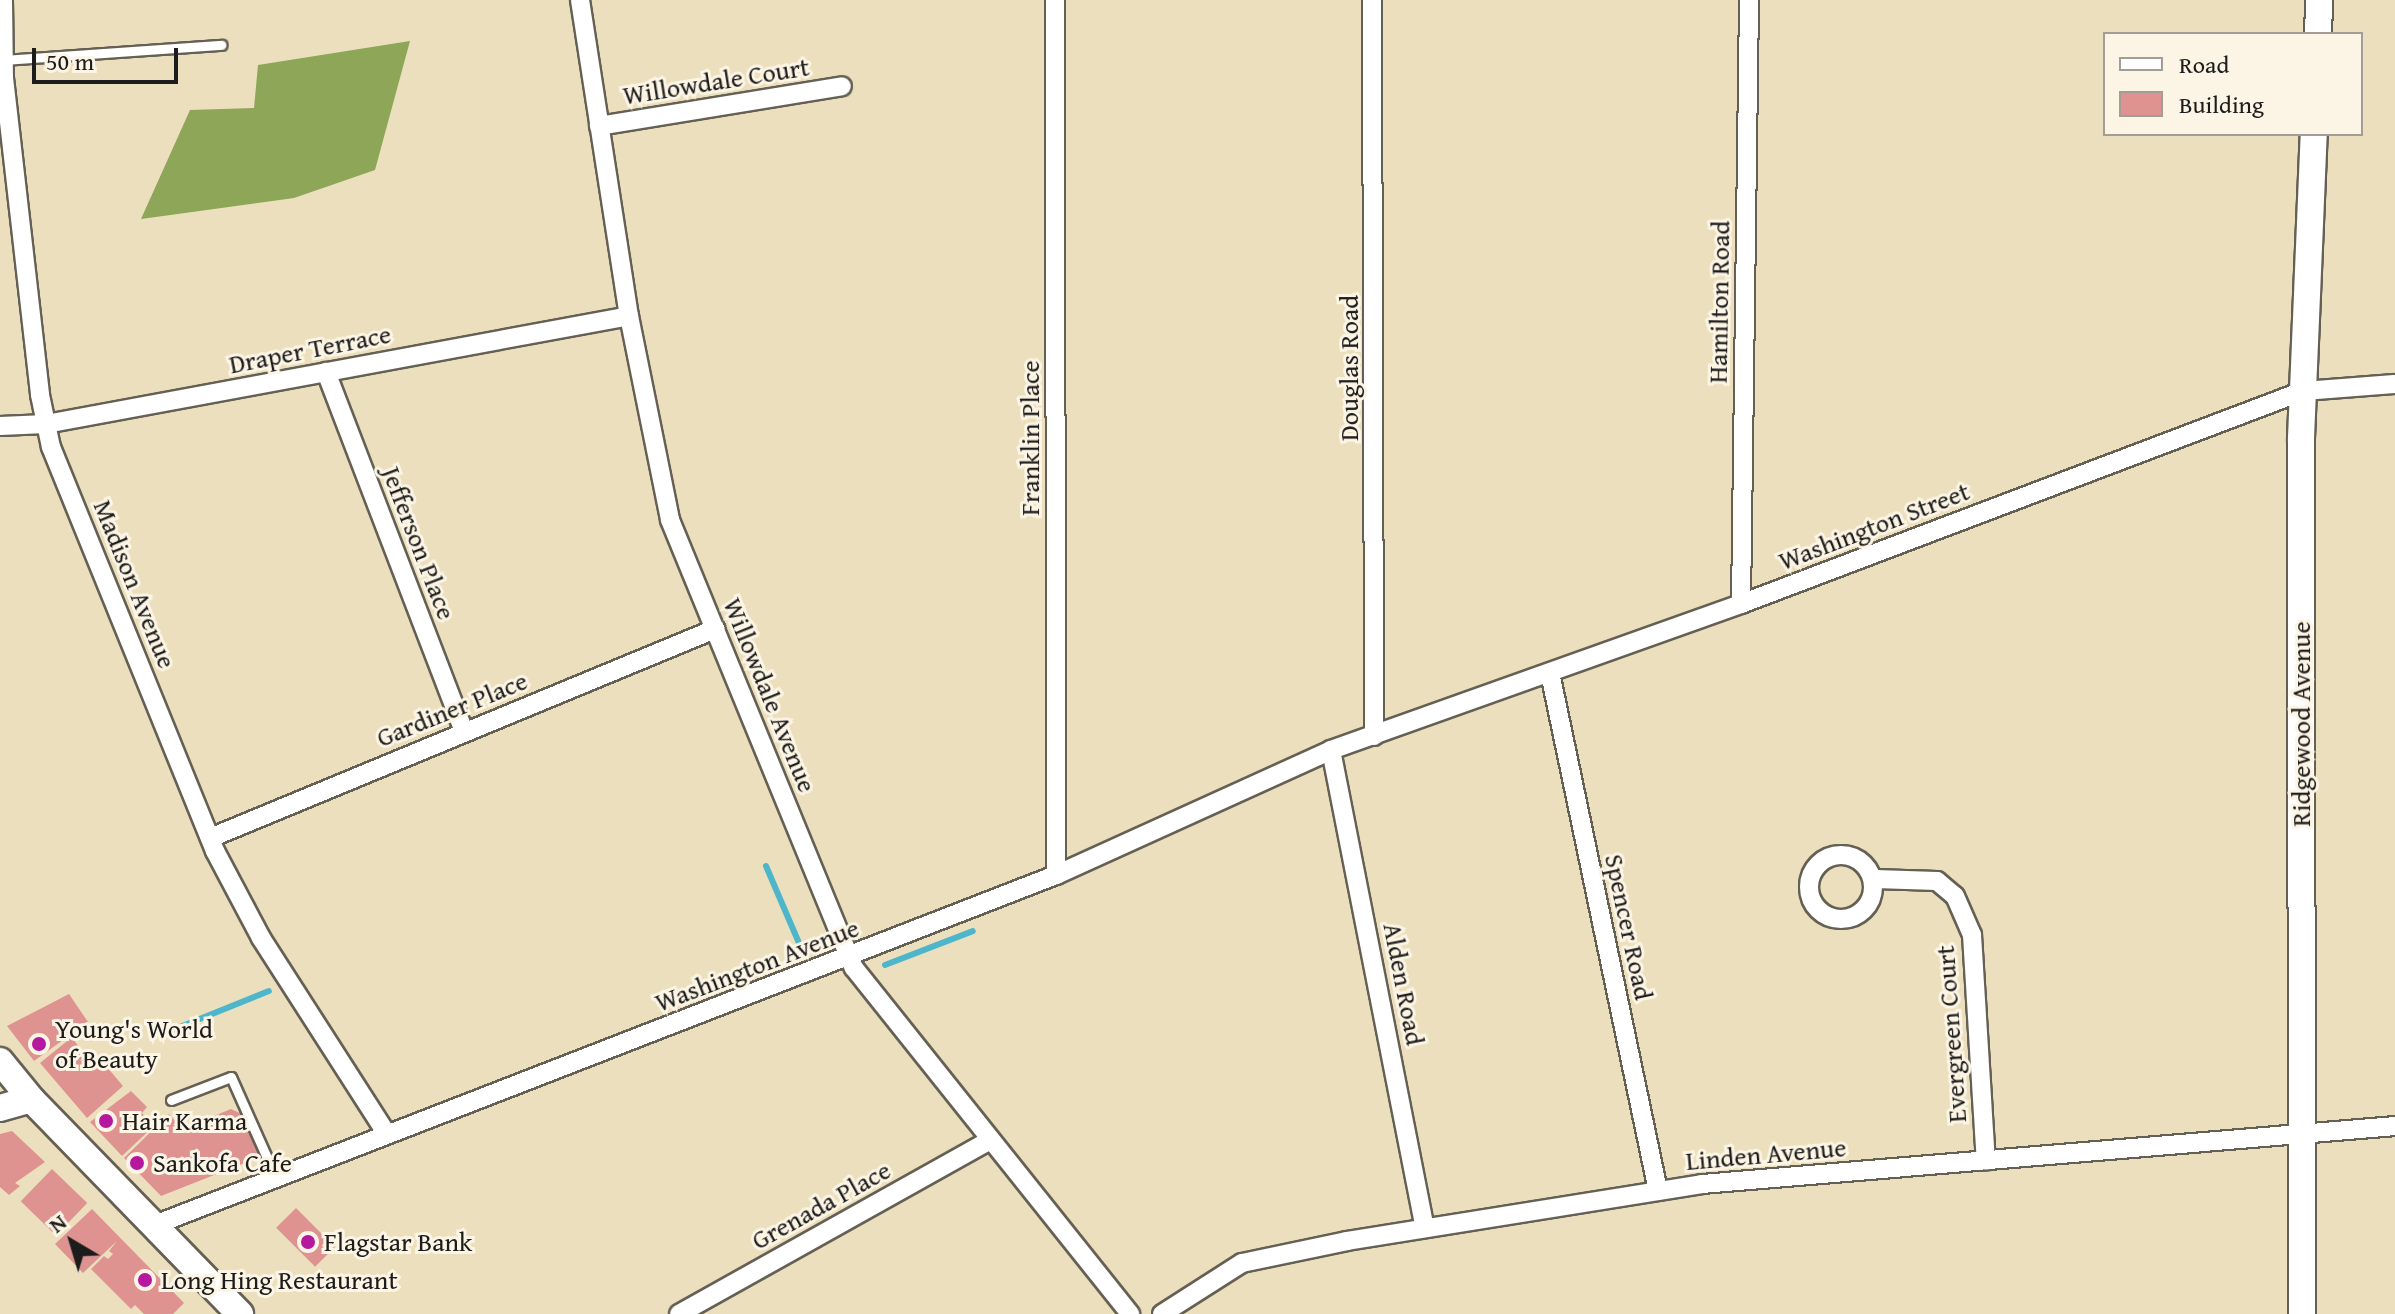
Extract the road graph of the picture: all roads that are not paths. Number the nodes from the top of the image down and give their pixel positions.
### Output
1 (3, 0) edge
2 (580, 0) edge
3 (1055, 0) edge
4 (1372, 0) edge
5 (1749, 0) edge
6 (2319, 0) edge
7 (2318, 32) edge
8 (221, 45) dead end
9 (4, 60) junction
10 (842, 86) dead end
11 (599, 126) junction
12 (2314, 136) edge
13 (629, 316) junction
14 (326, 372) junction
15 (2395, 384) edge
16 (2303, 391) junction
17 (46, 424) junction
18 (0, 426) edge
19 (1741, 604) junction
20 (715, 629) junction
21 (1550, 673) junction
22 (464, 732) junction
23 (1374, 736) junction
24 (1331, 750) junction
25 (210, 838) junction
26 (1056, 875) junction
27 (1875, 879) dead end
28 (850, 957) junction
29 (0, 1061) edge
30 (31, 1099) junction
31 (171, 1100) dead end
32 (0, 1108) edge
33 (2395, 1126) edge
34 (387, 1134) junction
35 (2302, 1137) junction
36 (988, 1141) junction
37 (1986, 1161) junction
38 (276, 1178) junction
39 (1658, 1191) junction
40 (152, 1226) junction
41 (1425, 1228) junction
42 (240, 1314) edge
43 (679, 1314) edge
44 (1130, 1314) edge
45 (1162, 1314) edge
46 (2302, 1314) edge

1 - 9 street, Madison Avenue
2 - 11 street, Willowdale Avenue
3 - 26 street, Franklin Place
4 - 23 street, Douglas Road
5 - 19 street, Hamilton Road
6 - 7 street
8 - 9 lane
9 - 17 street, Madison Avenue
10 - 11 street, Willowdale Court
11 - 13 street, Willowdale Avenue
12 - 16 street, Ridgewood Avenue
13 - 14 street, Draper Terrace
13 - 20 street, Willowdale Avenue
14 - 17 street, Draper Terrace
14 - 22 street, Jefferson Place
15 - 16 street, Washington Street
16 - 19 street, Washington Street
16 - 35 street, Ridgewood Avenue
17 - 18 street, Draper Terrace
17 - 25 street, Madison Avenue
19 - 21 street, Washington Street
20 - 22 street, Gardiner Place
20 - 28 street, Willowdale Avenue
21 - 23 street, Washington Street
21 - 39 street, Spencer Road
22 - 25 street, Gardiner Place
23 - 24 street, Washington Avenue
24 - 26 street, Washington Avenue
24 - 41 street, Alden Road
25 - 34 street, Madison Avenue
26 - 28 street, Washington Avenue
27 - 37 street, Evergreen Court
28 - 34 street, Washington Avenue
28 - 36 street, Willowdale Avenue
29 - 30 street
30 - 32 street
30 - 40 street
31 - 38 lane
33 - 35 street, Linden Avenue
34 - 38 street, Washington Avenue
35 - 37 street, Linden Avenue
35 - 46 street, Ridgewood Avenue
36 - 43 street, Grenada Place
36 - 44 street, Willowdale Avenue
37 - 39 street, Linden Avenue
38 - 40 street, Washington Avenue
39 - 41 street, Linden Avenue
40 - 42 street
41 - 45 street, Linden Avenue

